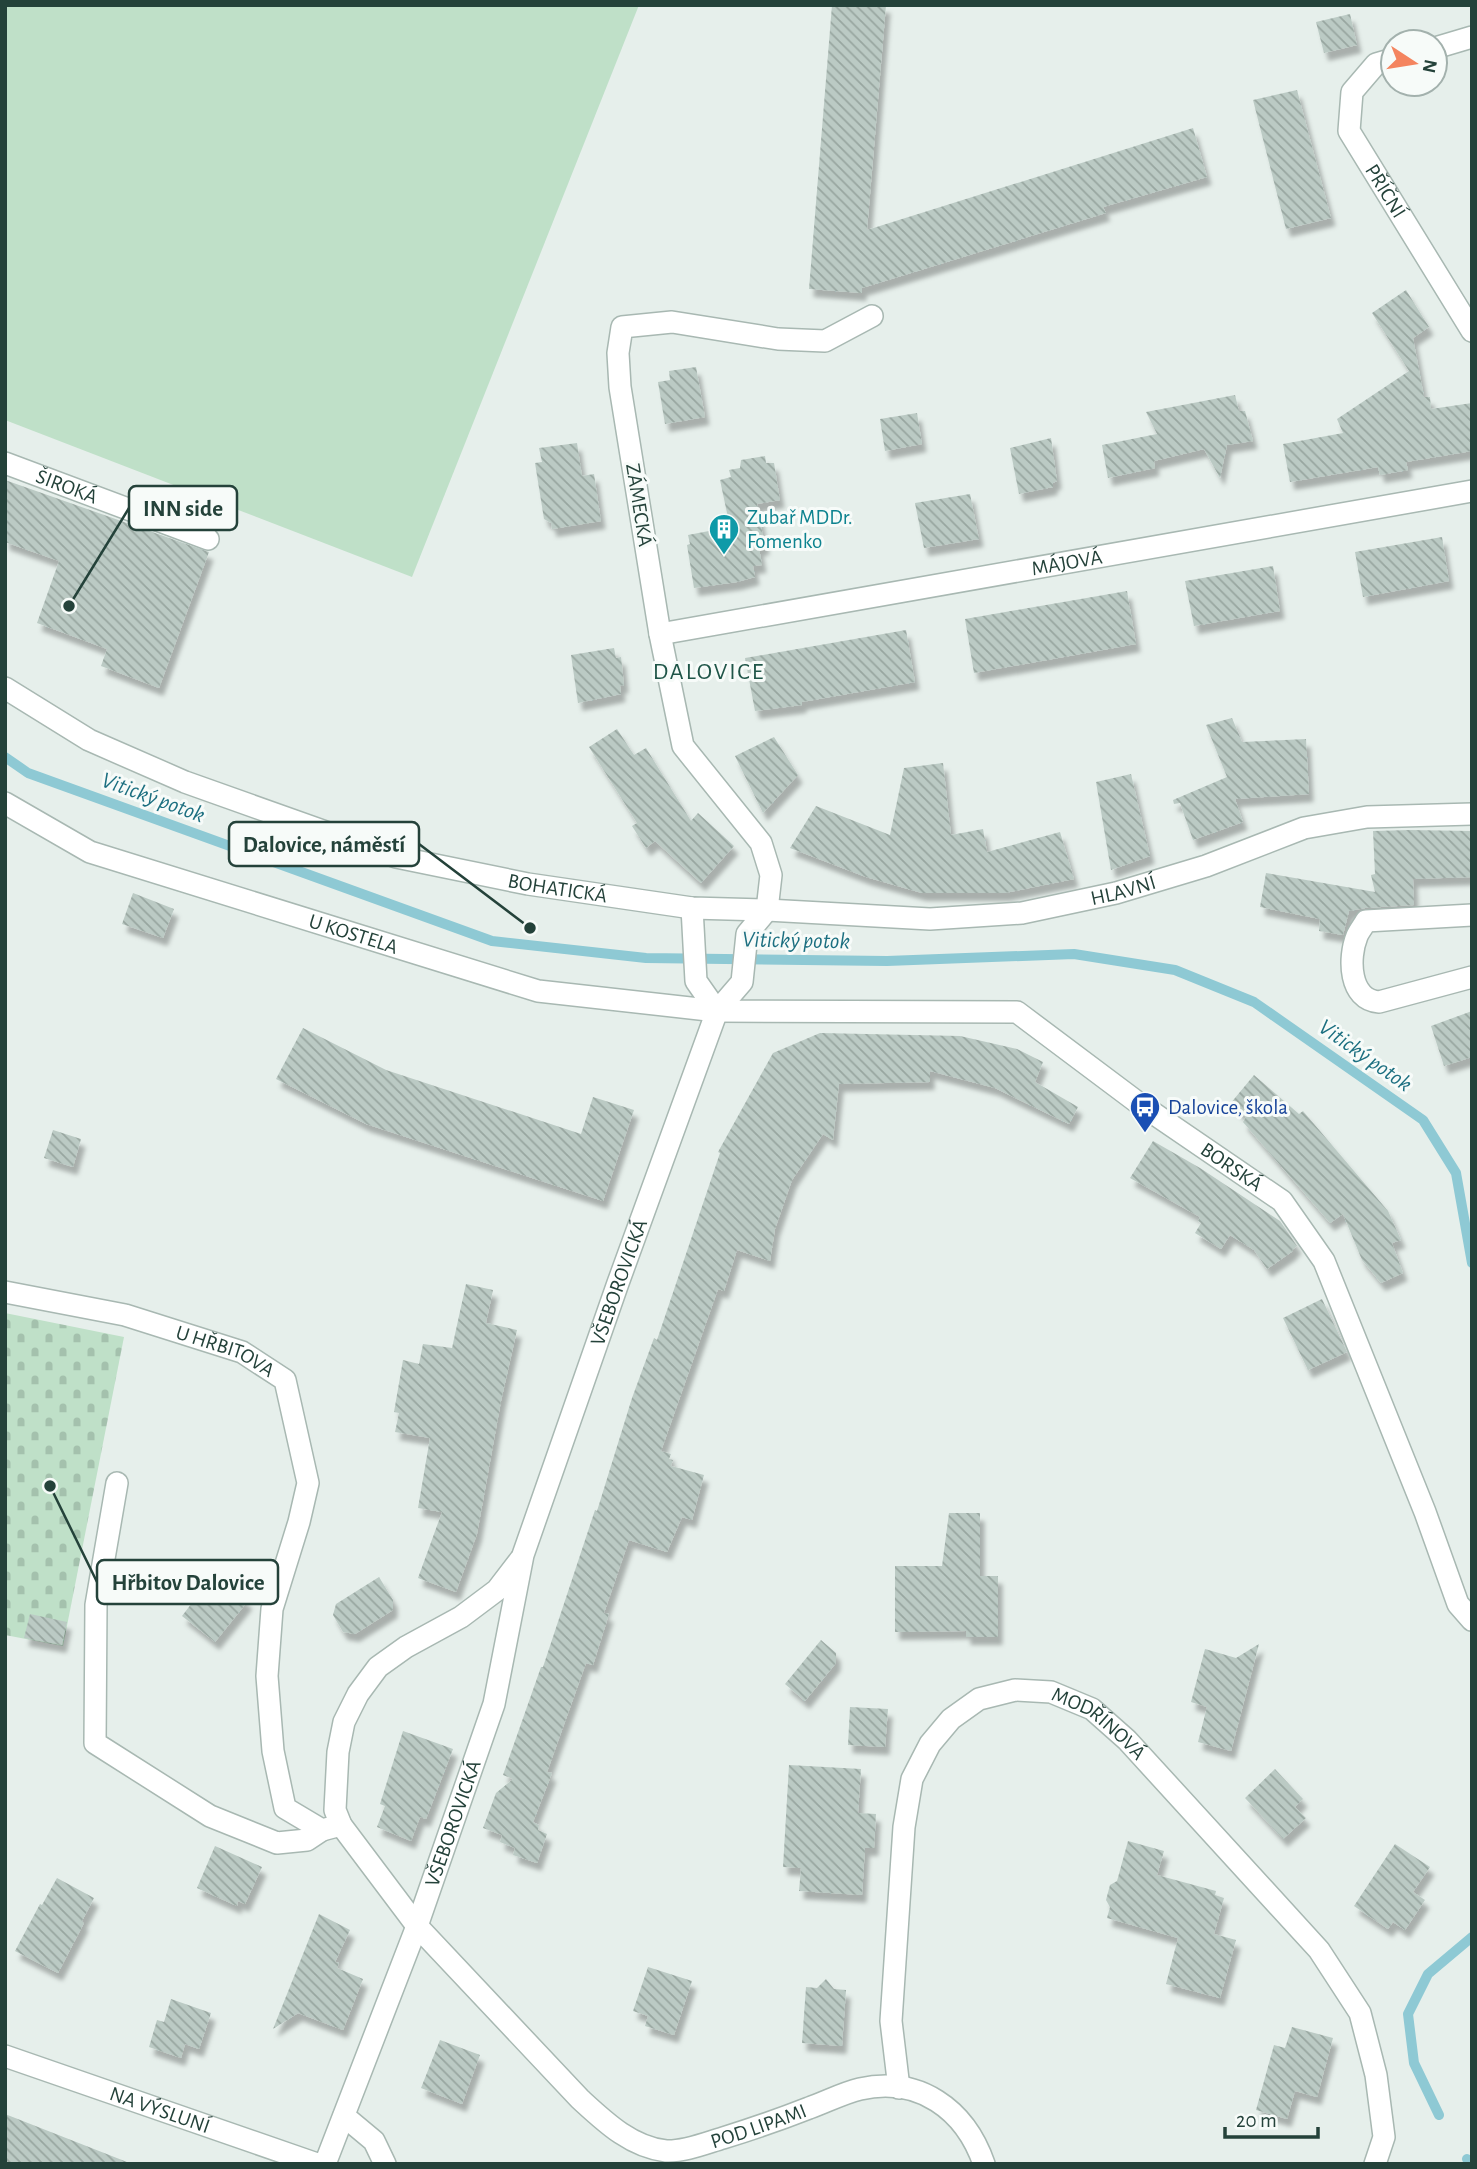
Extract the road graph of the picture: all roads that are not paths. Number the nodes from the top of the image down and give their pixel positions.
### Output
1 (1472, 37) edge
2 (1449, 44) edge
3 (1379, 63) edge
4 (872, 316) dead end
5 (1472, 331) edge
6 (5, 463) edge
7 (1472, 491) edge
8 (208, 539) dead end
9 (660, 634) junction
10 (5, 688) edge
11 (5, 803) edge
12 (1472, 814) edge
13 (692, 908) junction
14 (767, 910) junction
15 (1472, 915) edge
16 (1472, 977) edge
17 (717, 1011) junction
18 (5, 1292) edge
19 (117, 1483) dead end
20 (523, 1555) junction
21 (1472, 1620) edge
22 (332, 1828) junction
23 (417, 1926) junction
24 (5, 2056) edge
25 (899, 2088) junction
26 (344, 2116) junction
27 (317, 2164) edge
28 (326, 2164) edge
29 (385, 2164) edge
30 (984, 2164) edge
31 (1375, 2164) edge

1 - 2 street
3 - 5 street, PŘÍČNÍ
4 - 9 street, ZÁMECKÁ
6 - 8 street, ŠIROKÁ
7 - 9 street, MÁJOVÁ
9 - 14 street, ZÁMECKÁ
10 - 13 street, BOHATICKÁ
11 - 17 street, U KOSTELA
12 - 14 street, HLAVNÍ
13 - 14 street, BOHATICKÁ
13 - 17 street
14 - 17 street
15 - 16 street
17 - 20 street, VŠEBOROVICKÁ
17 - 21 street, BORSKÁ
18 - 22 street, U HŘBITOVA
19 - 22 street
20 - 22 street, VŠEBOROVICKÁ
20 - 23 street, VŠEBOROVICKÁ
22 - 23 street, VŠEBOROVICKÁ
23 - 25 street, POD LIPAMI
23 - 26 street, VŠEBOROVICKÁ
24 - 27 street, NA VÝSLUNÍ
25 - 30 street, POD LIPAMI
25 - 31 street, MODŘÍNOVÁ
26 - 28 street, VŠEBOROVICKÁ
26 - 29 street

